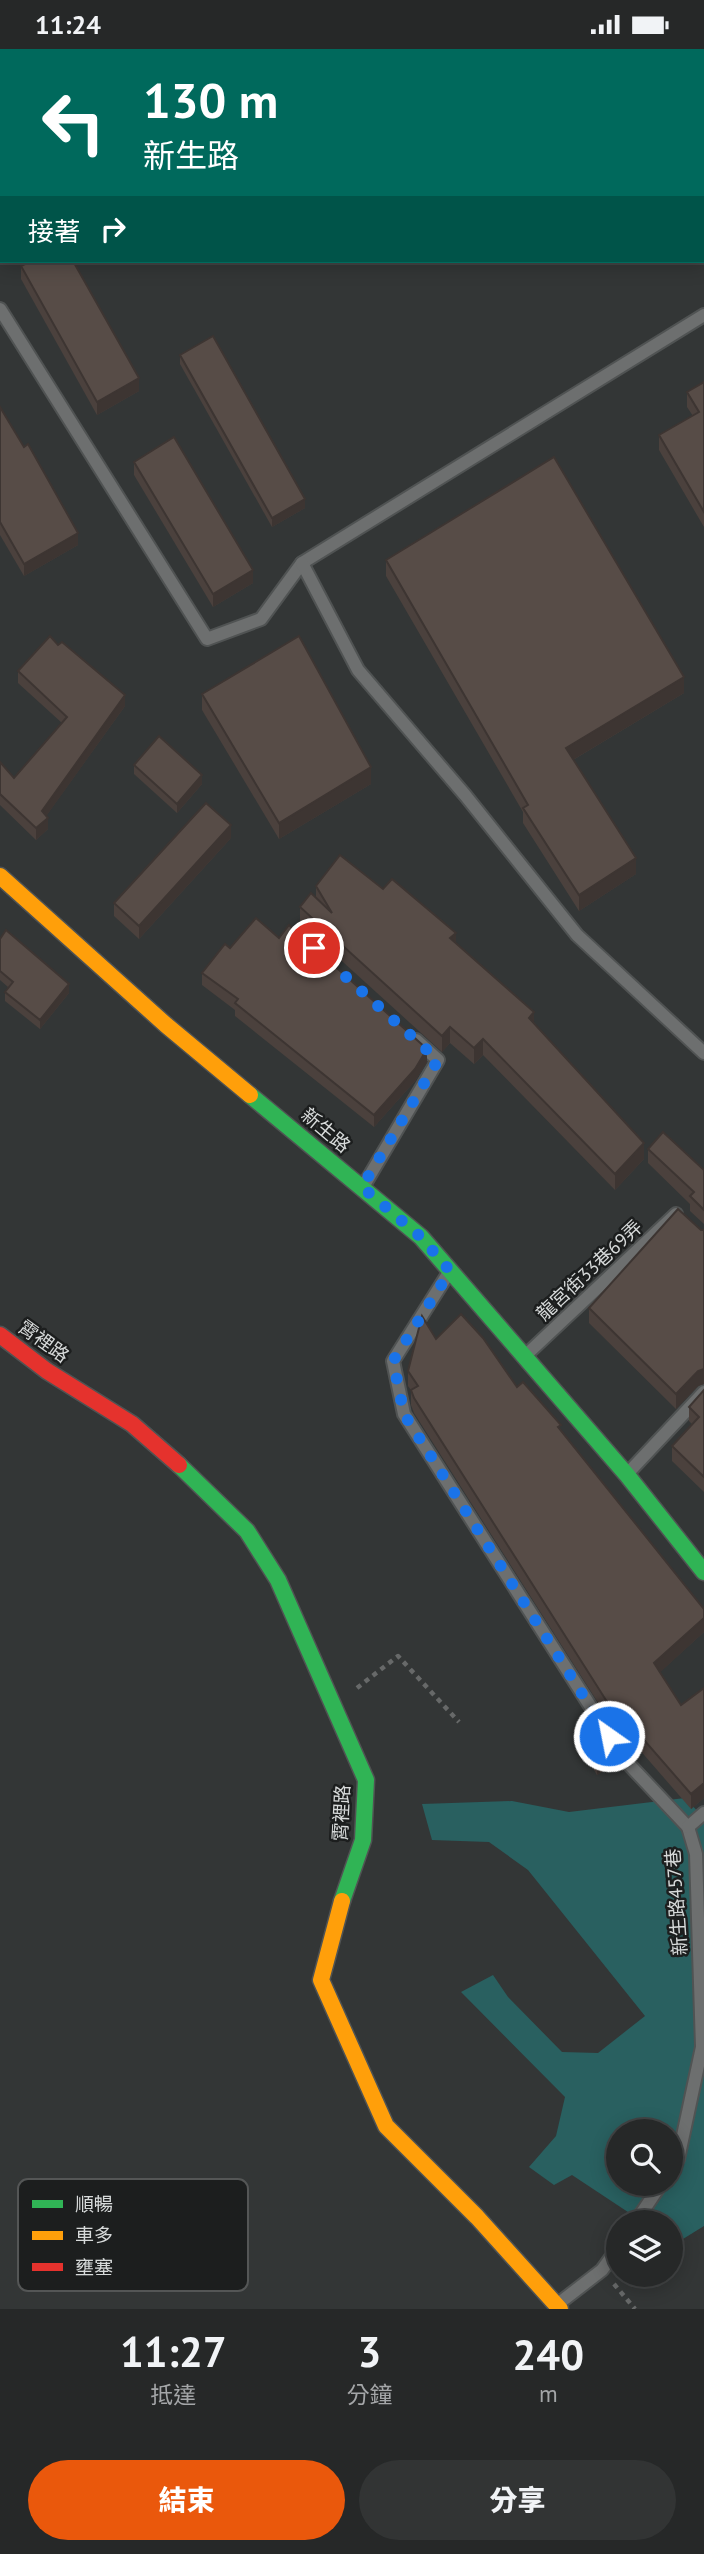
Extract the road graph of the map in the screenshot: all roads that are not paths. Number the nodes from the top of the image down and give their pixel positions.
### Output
1 (0, 309) edge
2 (704, 314) edge
3 (302, 563) junction
4 (0, 876) edge
5 (407, 1032) edge
6 (704, 1053) edge
7 (362, 1187) junction
8 (682, 1216) edge
9 (450, 1271) junction
10 (0, 1335) edge
11 (526, 1356) junction
12 (704, 1392) edge
13 (627, 1475) junction
14 (704, 1572) edge
15 (704, 1813) edge
16 (688, 1827) junction
17 (683, 2136) edge
18 (606, 2264) edge
19 (559, 2307) edge

1 - 3 lane
2 - 3 lane
3 - 6 lane
4 - 7 street, 新生路
5 - 7 lane
7 - 9 street, 新生路
8 - 11 lane, 龍宮街33巷69弄
9 - 11 street, 新生路
9 - 16 lane, 新生路457巷
10 - 19 street, 霄裡路
11 - 13 street, 新生路
12 - 13 lane
13 - 14 street, 新生路
15 - 16 lane
16 - 17 lane, 新生路457巷
18 - 19 lane

